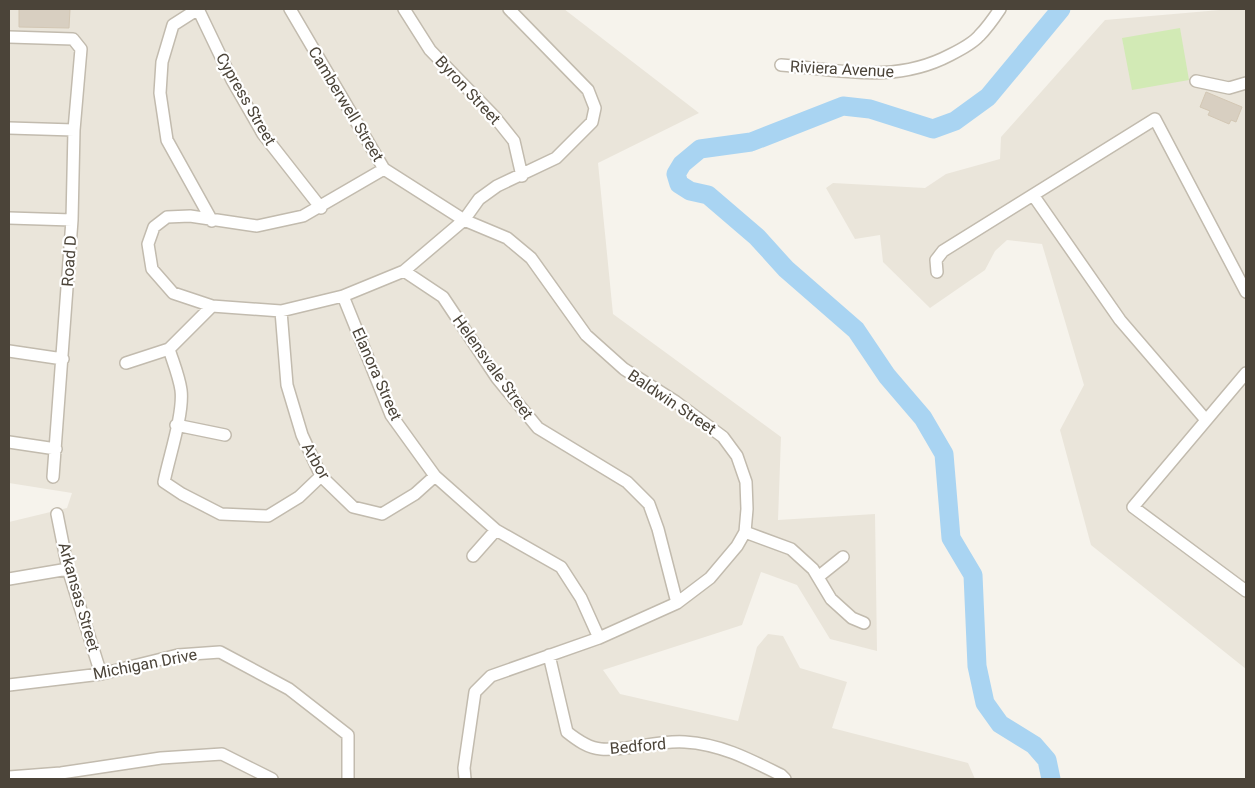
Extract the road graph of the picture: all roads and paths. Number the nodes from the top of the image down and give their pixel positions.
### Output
1 (198, 9) edge
2 (290, 9) edge
3 (404, 9) edge
4 (509, 9) edge
5 (1000, 9) edge
6 (9, 37) edge
7 (781, 65) dead end
8 (1196, 82) dead end
9 (1246, 84) edge
10 (9, 128) edge
11 (74, 130) junction
12 (384, 169) junction
13 (522, 176) junction
14 (1033, 195) junction
15 (320, 208) junction
16 (9, 218) edge
17 (72, 220) junction
18 (464, 220) junction
19 (212, 221) junction
20 (404, 271) junction
21 (937, 272) dead end
22 (1246, 292) edge
23 (343, 296) junction
24 (212, 306) junction
25 (281, 311) junction
26 (169, 348) junction
27 (9, 351) edge
28 (63, 359) junction
29 (126, 363) dead end
30 (1246, 373) edge
31 (1206, 420) junction
32 (176, 425) junction
33 (225, 435) dead end
34 (9, 442) edge
35 (56, 449) junction
36 (321, 476) junction
37 (436, 476) junction
38 (53, 477) dead end
39 (57, 517) dead end
40 (496, 530) junction
41 (745, 532) junction
42 (473, 556) dead end
43 (843, 557) dead end
44 (68, 569) junction
45 (818, 577) junction
46 (9, 578) edge
47 (1246, 591) edge
48 (677, 603) junction
49 (864, 623) dead end
50 (599, 638) junction
51 (549, 655) junction
52 (101, 674) junction
53 (9, 685) edge
54 (9, 777) edge
55 (272, 779) edge
56 (348, 779) edge
57 (464, 779) edge
58 (785, 779) edge

1 - 15 street, Cypress Street
1 - 19 street
2 - 12 street, Camberwell Street
3 - 13 street, Byron Street
4 - 13 street
5 - 7 street, Riviera Avenue
6 - 11 street, Road D
8 - 9 street
10 - 11 street
11 - 17 street, Road D
12 - 15 street
12 - 18 street, Camberwell Street
13 - 18 street
14 - 21 street
14 - 22 street
14 - 31 street
15 - 19 street
16 - 17 street
17 - 28 street, Road D
18 - 20 street
18 - 41 street, Baldwin Street
19 - 24 street
20 - 23 street
20 - 48 street, Helensvale Street
23 - 25 street
23 - 37 street, Elanora Street
24 - 25 street
24 - 26 street
25 - 36 street, Arbor
26 - 29 street
26 - 32 street
27 - 28 street
28 - 35 street, Road D
30 - 31 street
31 - 47 street
32 - 33 street
32 - 36 street
34 - 35 street
35 - 38 street, Road D
36 - 37 street, Arbor
37 - 40 street, Elanora Street
39 - 44 street, Arkansas Street
40 - 42 street
40 - 50 street, Elanora Street
41 - 45 street
41 - 48 street, Baldwin Street
43 - 45 street
44 - 46 street
44 - 52 street, Arkansas Street
45 - 49 street
48 - 50 street, Baldwin Street
50 - 51 street, Baldwin Street
51 - 57 street, Baldwin Street
51 - 58 street, Bedford
52 - 53 street, Michigan Drive
52 - 56 street, Michigan Drive
54 - 55 street

